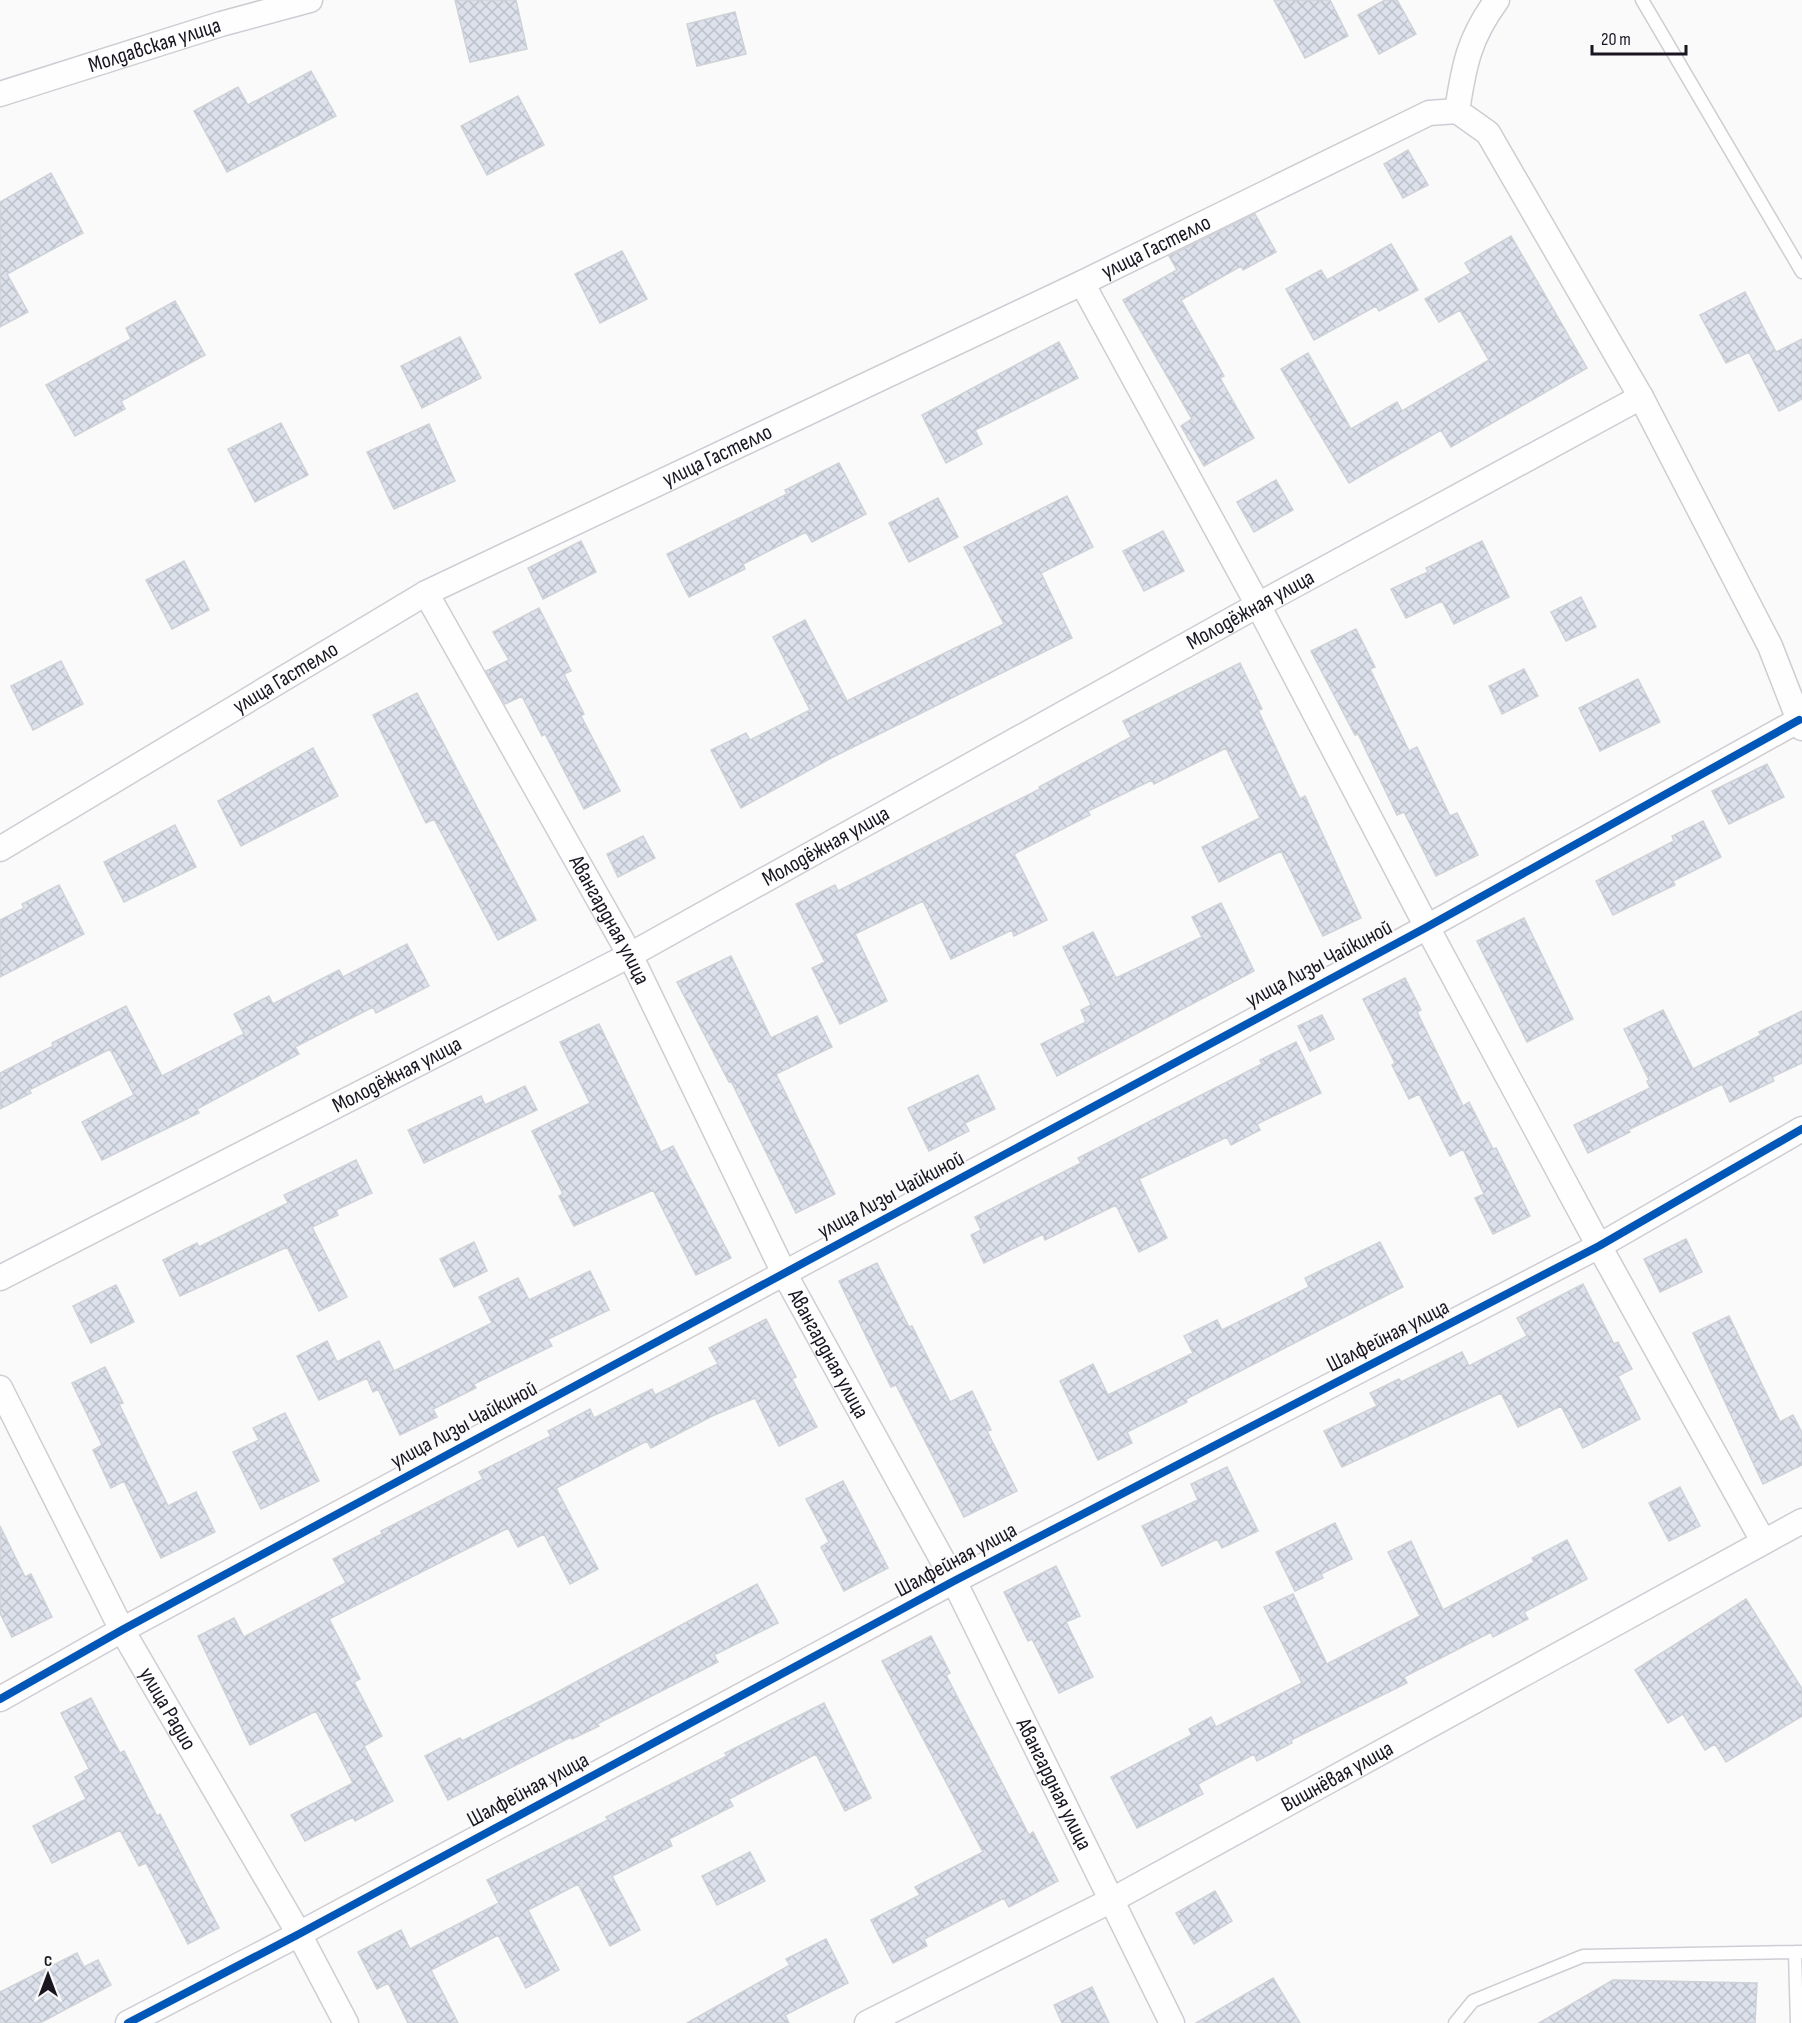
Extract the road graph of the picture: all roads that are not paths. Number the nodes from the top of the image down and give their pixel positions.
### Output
1 (310, 0) edge
2 (1497, 0) edge
3 (1642, 0) edge
4 (0, 94) edge
5 (1457, 111) junction
6 (1802, 272) edge
7 (1082, 283) junction
8 (1641, 397) junction
9 (426, 592) junction
10 (1258, 605) junction
11 (1800, 724) edge
12 (0, 849) edge
13 (1427, 927) junction
14 (630, 955) junction
15 (1802, 1129) edge
16 (1599, 1246) junction
17 (784, 1273) junction
18 (0, 1278) edge
19 (0, 1388) edge
20 (1802, 1521) edge
21 (1763, 1541) junction
22 (954, 1581) junction
23 (122, 1629) junction
24 (0, 1699) edge
25 (1112, 1900) junction
26 (299, 1934) junction
27 (1798, 1952) edge
28 (128, 2023) edge
29 (346, 2023) edge
30 (867, 2023) edge
31 (1172, 2023) edge
32 (1455, 2023) edge
33 (1797, 2023) edge

1 - 4 street, Молдавская улица
2 - 5 street
3 - 6 lane
5 - 7 street, улица Гастелло
5 - 8 street
7 - 9 street, улица Гастелло
7 - 10 street
8 - 10 street, Молодёжная улица
8 - 11 street
9 - 12 street, улица Гастелло
9 - 14 street, Авангардная улица
10 - 13 street
10 - 14 street, Молодёжная улица
11 - 13 street, улица Лизы Чайкиной
13 - 16 street
13 - 17 street, улица Лизы Чайкиной
14 - 17 street, Авангардная улица
14 - 18 street, Молодёжная улица
15 - 16 street, Шалфейная улица
16 - 21 street
16 - 22 street, Шалфейная улица
17 - 22 street, Авангардная улица
17 - 23 street, улица Лизы Чайкиной
19 - 23 street, улица Радио
20 - 21 street, Вишнёвая улица
21 - 25 street, Вишнёвая улица
22 - 25 street, Авангардная улица
22 - 26 street, Шалфейная улица
23 - 24 street, улица Лизы Чайкиной
23 - 26 street, улица Радио
25 - 30 street, Вишнёвая улица
25 - 31 street, Авангардная улица
26 - 28 street, Шалфейная улица
26 - 29 street, улица Радио
27 - 32 lane
27 - 33 lane

